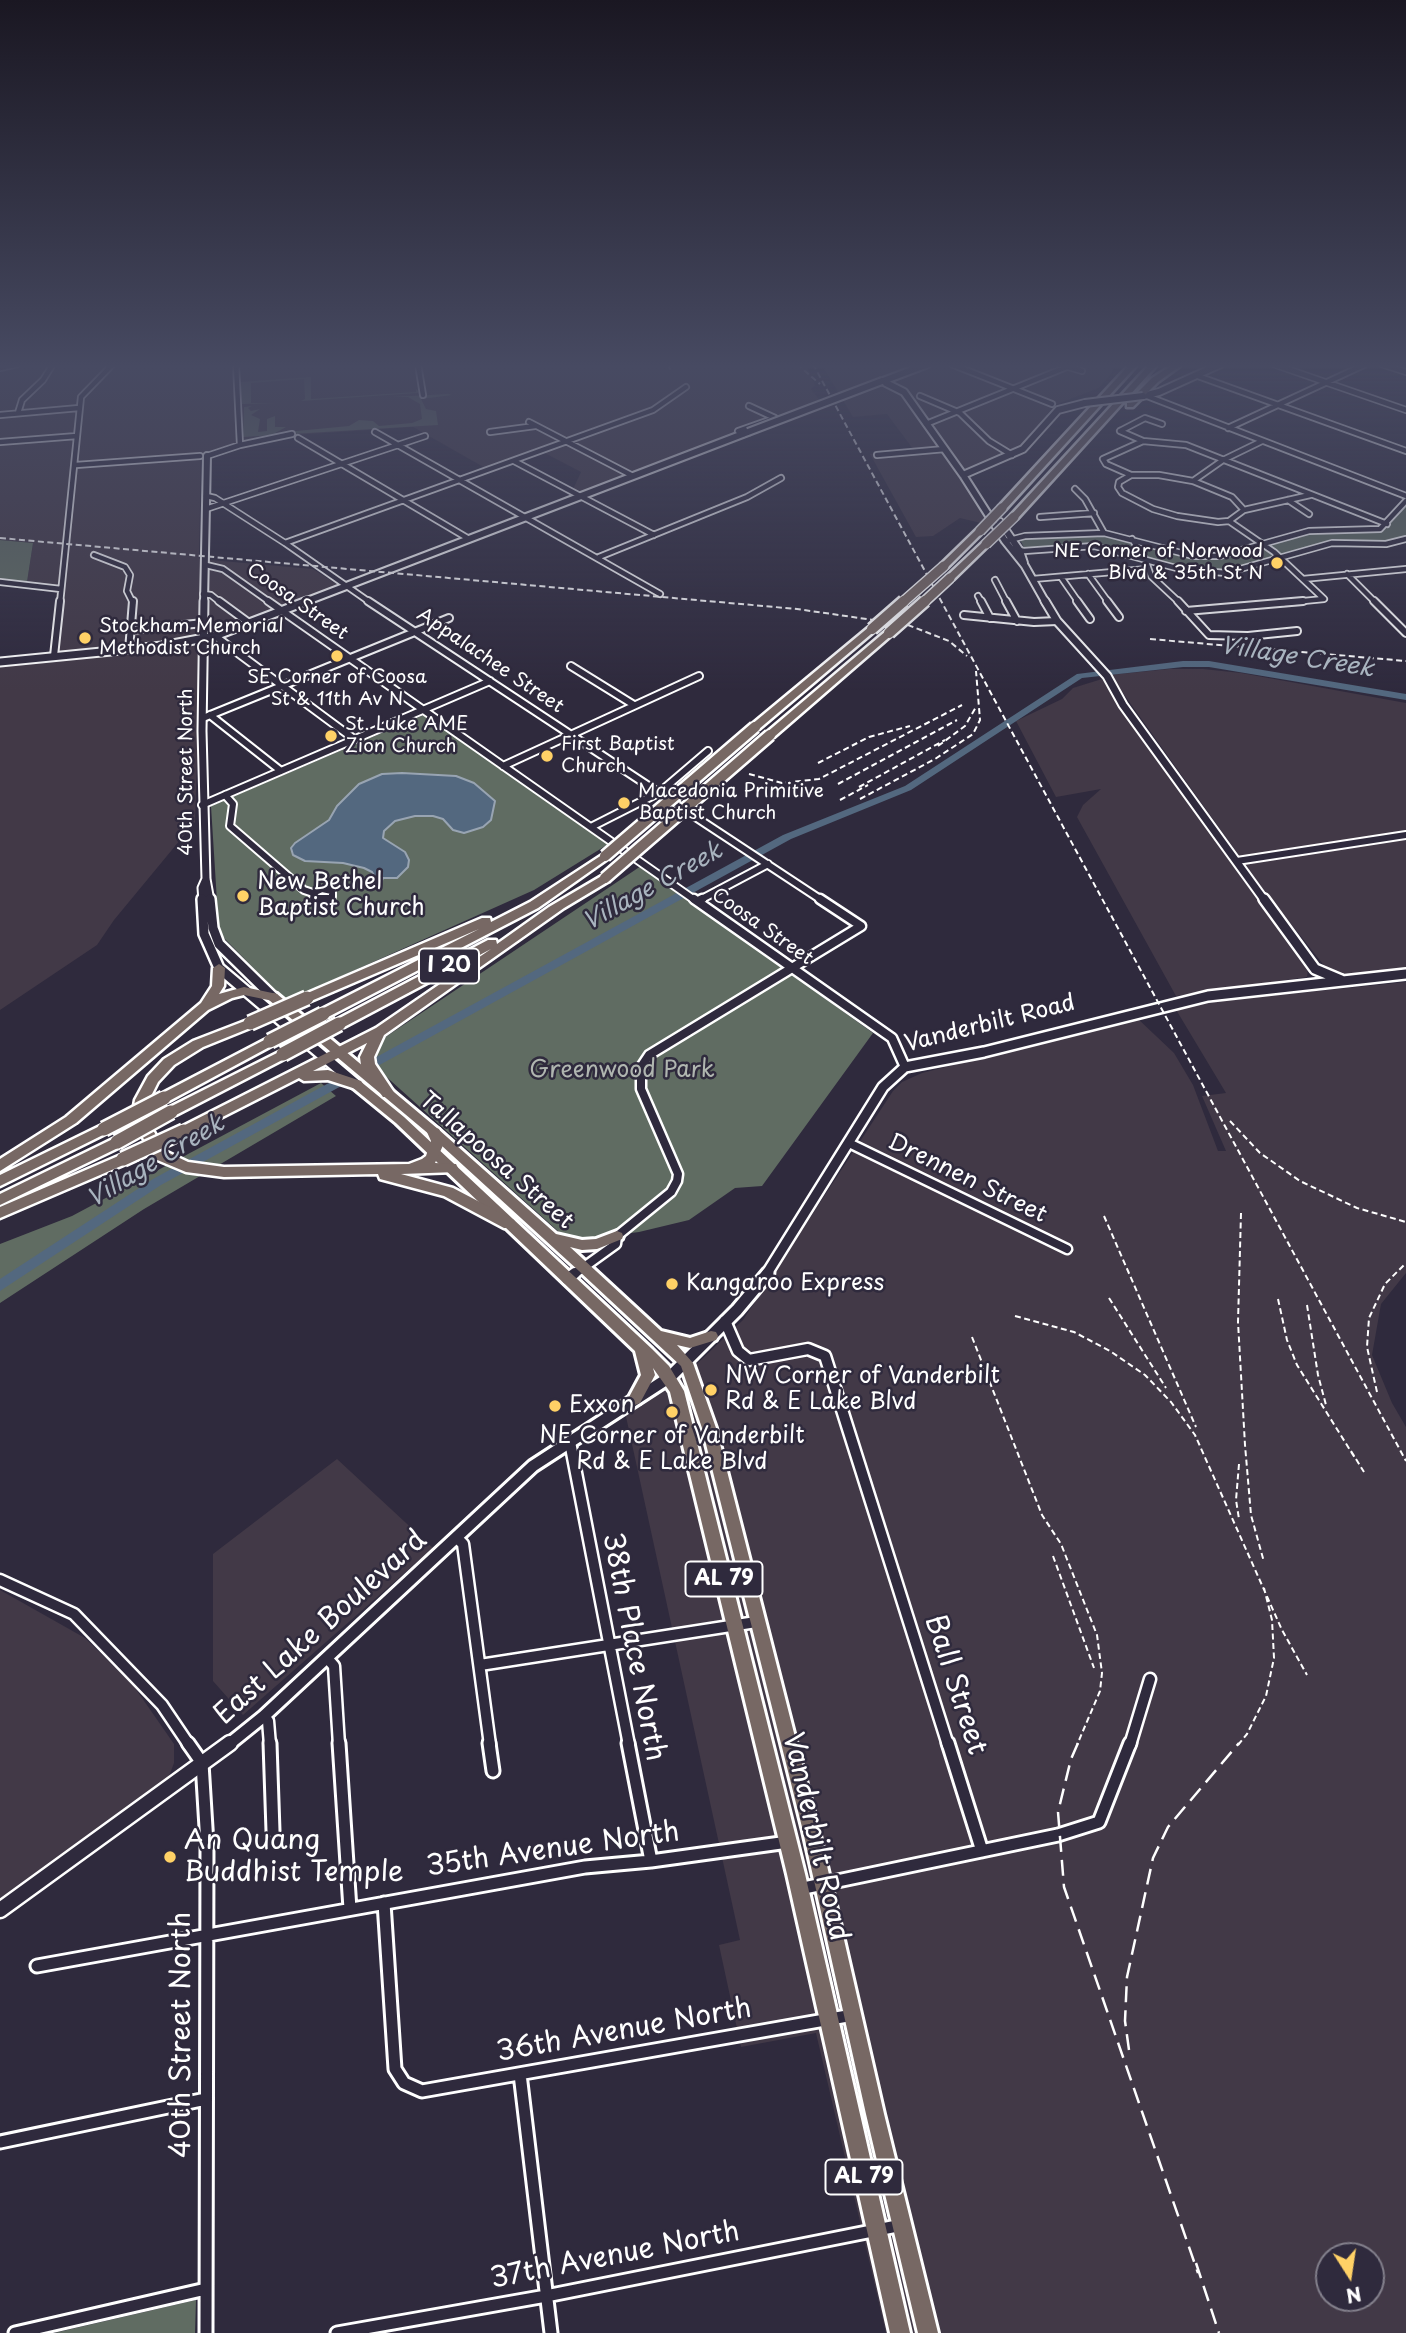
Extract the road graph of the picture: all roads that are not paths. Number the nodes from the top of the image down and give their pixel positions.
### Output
1 (75, 473) edge
2 (205, 473) edge
3 (319, 473) edge
4 (355, 473) edge
5 (446, 473) edge
6 (480, 473) edge
7 (535, 473) edge
8 (625, 473) edge
9 (644, 473) edge
10 (969, 473) edge
11 (1034, 473) edge
12 (1056, 473) edge
13 (1126, 473) edge
14 (1205, 473) edge
15 (1255, 473) edge
16 (1260, 473) edge
17 (1345, 473) edge
18 (964, 475) joint
19 (1131, 475) junction
20 (633, 477) junction
21 (781, 478) dead end
22 (459, 480) junction
23 (1193, 481) junction
24 (1075, 489) dead end
25 (1310, 495) junction
26 (206, 496) junction
27 (1406, 496) edge
28 (579, 497) junction
29 (1288, 500) junction
30 (403, 501) junction
31 (1406, 501) edge
32 (224, 505) junction
33 (206, 509) junction
34 (1244, 510) junction
35 (1352, 511) junction
36 (1094, 513) junction
37 (1309, 514) dead end
38 (1040, 517) dead end
39 (525, 518) junction
40 (1229, 521) junction
41 (1387, 524) junction
42 (1104, 533) junction
43 (653, 535) junction
44 (1008, 537) junction
45 (469, 539) junction
46 (1132, 539) junction
47 (1405, 541) edge
48 (285, 543) junction
49 (1264, 544) junction
50 (1010, 549) junction
51 (1020, 551) junction
52 (1032, 551) junction
53 (94, 555) dead end
54 (599, 557) junction
55 (1281, 558) junction
56 (1145, 559) junction
57 (1024, 563) junction
58 (206, 565) junction
59 (1147, 569) junction
60 (1406, 569) edge
61 (1088, 574) junction
62 (1347, 574) junction
63 (1061, 576) junction
64 (1033, 579) junction
65 (1303, 579) junction
66 (995, 580) dead end
67 (0, 582) edge
68 (347, 586) junction
69 (61, 589) junction
70 (203, 594) junction
71 (660, 594) dead end
72 (978, 596) dead end
73 (283, 610) junction
74 (1186, 611) junction
75 (964, 615) dead end
76 (1119, 617) dead end
77 (449, 618) dead end
78 (990, 618) junction
79 (1090, 619) dead end
80 (1017, 621) junction
81 (1057, 621) junction
82 (204, 623) junction
83 (249, 623) junction
84 (131, 630) junction
85 (417, 631) junction
86 (1297, 631) dead end
87 (1406, 633) edge
88 (215, 636) junction
89 (205, 639) junction
90 (130, 650) junction
91 (54, 656) junction
92 (351, 658) junction
93 (0, 662) edge
94 (571, 666) dead end
95 (699, 676) dead end
96 (490, 681) junction
97 (282, 686) junction
98 (634, 705) junction
99 (424, 709) junction
100 (206, 717) junction
101 (571, 734) junction
102 (354, 739) junction
103 (708, 751) dead end
104 (503, 766) junction
105 (281, 771) junction
106 (660, 792) junction
107 (225, 795) junction
108 (202, 805) junction
109 (591, 827) junction
110 (1406, 835) edge
111 (1237, 861) junction
112 (766, 862) junction
113 (206, 879) junction
114 (313, 894) dead end
115 (696, 900) junction
116 (534, 905) junction
117 (559, 907) junction
118 (217, 964) junction
119 (792, 967) junction
120 (1315, 968) junction
121 (1406, 974) edge
122 (1345, 981) junction
123 (1304, 986) junction
124 (244, 991) junction
125 (273, 997) junction
126 (204, 1007) junction
127 (381, 1031) junction
128 (341, 1053) junction
129 (327, 1060) junction
130 (361, 1061) junction
131 (905, 1067) junction
132 (340, 1075) junction
133 (366, 1078) junction
134 (267, 1090) junction
135 (388, 1094) joint
136 (434, 1132) junction
137 (851, 1144) junction
138 (435, 1153) junction
139 (0, 1166) edge
140 (452, 1168) junction
141 (402, 1169) junction
142 (353, 1170) junction
143 (0, 1181) edge
144 (0, 1200) edge
145 (0, 1213) edge
146 (509, 1224) junction
147 (617, 1236) junction
148 (552, 1238) junction
149 (1067, 1250) dead end
150 (584, 1267) junction
151 (567, 1279) junction
152 (725, 1321) junction
153 (654, 1333) junction
154 (711, 1336) junction
155 (641, 1347) junction
156 (686, 1363) junction
157 (670, 1377) junction
158 (635, 1399) junction
159 (569, 1442) junction
160 (457, 1538) junction
161 (0, 1580) edge
162 (756, 1622) junction
163 (735, 1625) junction
164 (608, 1646) junction
165 (327, 1658) junction
166 (480, 1665) junction
167 (1150, 1679) dead end
168 (264, 1716) junction
169 (202, 1763) junction
170 (493, 1771) dead end
171 (273, 1831) dead end
172 (788, 1842) junction
173 (982, 1851) junction
174 (651, 1861) junction
175 (824, 1884) junction
176 (799, 1889) junction
177 (384, 1903) junction
178 (350, 1909) junction
179 (0, 1910) edge
180 (207, 1934) junction
181 (37, 1966) dead end
182 (853, 2015) junction
183 (829, 2020) junction
184 (520, 2074) junction
185 (206, 2099) junction
186 (0, 2142) edge
187 (902, 2225) junction
188 (876, 2230) junction
189 (206, 2289) junction
190 (546, 2296) junction
191 (15, 2333) edge
192 (206, 2333) edge
193 (337, 2333) edge
194 (551, 2333) edge
195 (900, 2333) edge
196 (928, 2333) edge

1 - 69 street
2 - 26 street, 40th Street North
3 - 32 street
4 - 30 street
5 - 22 street
6 - 22 street
7 - 28 street
8 - 20 street
9 - 20 street
10 - 18 street
11 - 116 highway, I 20, bridge
12 - 117 highway, I 20, bridge
13 - 19 street
14 - 23 street
15 - 25 street
16 - 35 street
17 - 27 street
18 - 44 street
19 - 23 street
19 - 40 street
20 - 28 street
21 - 43 street
22 - 30 street
22 - 39 street
23 - 34 street
24 - 36 street
25 - 29 street
25 - 35 street
26 - 32 street, Appalachee Street
26 - 33 street, 40th Street North
28 - 39 street
28 - 43 street
29 - 34 street
29 - 37 street
30 - 45 street
30 - 48 street
31 - 41 street
32 - 33 street
32 - 48 street, Appalachee Street
33 - 58 street, 40th Street North
34 - 40 street
35 - 41 street
36 - 38 street
36 - 42 street
39 - 45 street
39 - 54 street
40 - 49 street
41 - 49 street
42 - 44 street
42 - 46 street
43 - 54 street
44 - 50 street
44 - 51 street
45 - 68 street
46 - 49 street
46 - 56 street
47 - 55 street
48 - 68 street, Appalachee Street
49 - 55 street
50 - 51 street
50 - 57 street
51 - 52 street
51 - 57 street
52 - 56 street
52 - 57 street
53 - 84 street
54 - 71 street
55 - 56 street
55 - 65 street
56 - 59 street
57 - 64 street
58 - 70 street, 40th Street North
58 - 73 street, Coosa Street
59 - 61 street
59 - 74 street
60 - 62 street
61 - 63 street
61 - 76 street
62 - 65 street
62 - 87 street
63 - 64 street
63 - 79 street
64 - 81 street
65 - 74 street
66 - 80 street
67 - 69 street
68 - 73 street
68 - 85 street, Appalachee Street
69 - 91 street
70 - 82 street, 40th Street North
70 - 83 street
72 - 78 street
73 - 83 street
73 - 92 street, Coosa Street
74 - 86 street
75 - 78 street
77 - 85 street
78 - 80 street
80 - 81 street
81 - 111 street
82 - 84 street
82 - 89 street, 40th Street North
83 - 88 street
84 - 90 street
85 - 92 street
85 - 96 street, Appalachee Street
88 - 89 street
88 - 97 street
89 - 90 street
89 - 100 street, 40th Street North
90 - 91 street
91 - 93 street
92 - 97 street
92 - 99 street, Coosa Street
94 - 98 street
95 - 98 street
96 - 99 street
96 - 101 street, Appalachee Street
97 - 100 street
97 - 102 street
98 - 101 street
99 - 102 street
99 - 104 street, Coosa Street
100 - 105 street
100 - 108 street, 40th Street North
101 - 104 street
101 - 106 street, Appalachee Street
102 - 105 street
103 - 106 street
104 - 109 street, Coosa Street
105 - 107 street
106 - 109 street
106 - 112 street, Appalachee Street
107 - 108 street
107 - 114 street
108 - 113 street, 40th Street North
109 - 115 street, Coosa Street
110 - 111 street
111 - 120 street
112 - 115 street
112 - 119 street, Appalachee Street
113 - 118 street
113 - 125 street
115 - 119 street, Coosa Street
116 - 142 highway, bridge
116 - 143 highway, I 20, bridge
117 - 127 highway
117 - 144 highway, I 20, bridge
118 - 124 street
118 - 126 highway
119 - 131 street, Coosa Street
119 - 147 street
120 - 122 street
120 - 123 street
121 - 122 street, Vanderbilt Road
122 - 123 street, Vanderbilt Road
123 - 131 street, Vanderbilt Road
124 - 125 highway
124 - 126 highway
124 - 129 street
125 - 128 main road
126 - 139 highway
127 - 128 highway
127 - 130 highway
128 - 129 highway
128 - 130 main road
129 - 132 street
129 - 134 highway
130 - 133 highway
131 - 137 street, Vanderbilt Road
132 - 133 highway
132 - 134 highway
133 - 135 highway
133 - 138 main road, Tallapoosa Street / AL 79
134 - 145 highway, bridge
135 - 136 main road, Tallapoosa Street / AL 79
136 - 138 highway
136 - 148 main road, Tallapoosa Street / AL 79
137 - 149 street, Drennen Street
137 - 152 street, Vanderbilt Road
138 - 140 main road, Tallapoosa Street / AL 79
138 - 141 highway
140 - 141 highway
140 - 146 main road, Tallapoosa Street / AL 79
141 - 142 highway
142 - 146 highway
146 - 151 main road, Tallapoosa Street / AL 79
147 - 148 main road
147 - 150 street
148 - 150 main road, Tallapoosa Street / AL 79
150 - 151 street
150 - 153 main road, Tallapoosa Street / AL 79
151 - 155 main road, Tallapoosa Street / AL 79
152 - 154 street, Vanderbilt Road
152 - 173 street, Ball Street
153 - 154 main road
153 - 156 main road, Tallapoosa Street / AL 79
154 - 156 street, Vanderbilt Road
155 - 157 main road, Tallapoosa Street / AL 79
155 - 158 main road
156 - 157 street, Vanderbilt Road
156 - 162 main road, Vanderbilt Road / AL 79
157 - 158 street, East Lake Boulevard
157 - 163 main road, Vanderbilt Road / AL 79
158 - 159 street, East Lake Boulevard
159 - 160 street, East Lake Boulevard
159 - 164 street, 38th Place North
160 - 165 street, East Lake Boulevard
160 - 166 street
161 - 169 street
162 - 163 street
162 - 175 main road, Vanderbilt Road / AL 79
163 - 164 street
163 - 172 main road, Vanderbilt Road / AL 79
164 - 166 street
164 - 174 street, 38th Place North
165 - 168 street, East Lake Boulevard
165 - 178 street
166 - 170 street
167 - 173 street
168 - 169 street, East Lake Boulevard
168 - 171 street
169 - 179 street, East Lake Boulevard
169 - 180 street, 40th Street North
172 - 174 street, 35th Avenue North
172 - 176 main road, Vanderbilt Road / AL 79
173 - 175 street
174 - 177 street, 35th Avenue North
175 - 176 street
175 - 182 main road, Vanderbilt Road / AL 79
176 - 183 main road, Vanderbilt Road / AL 79
177 - 178 street, 35th Avenue North
177 - 184 street, 36th Avenue North
178 - 180 street, 35th Avenue North
180 - 181 street, 35th Avenue North
180 - 185 street, 40th Street North
182 - 183 street, 36th Avenue North
182 - 187 main road, Vanderbilt Road / AL 79
183 - 184 street, 36th Avenue North
183 - 188 main road, Vanderbilt Road / AL 79
184 - 190 street
185 - 186 street
185 - 189 street, 40th Street North
187 - 188 street, 37th Avenue North
187 - 196 main road, Vanderbilt Road / AL 79
188 - 190 street, 37th Avenue North
188 - 195 main road, Vanderbilt Road / AL 79
189 - 191 street
189 - 192 street, 40th Street North
190 - 193 street, 37th Avenue North
190 - 194 street

